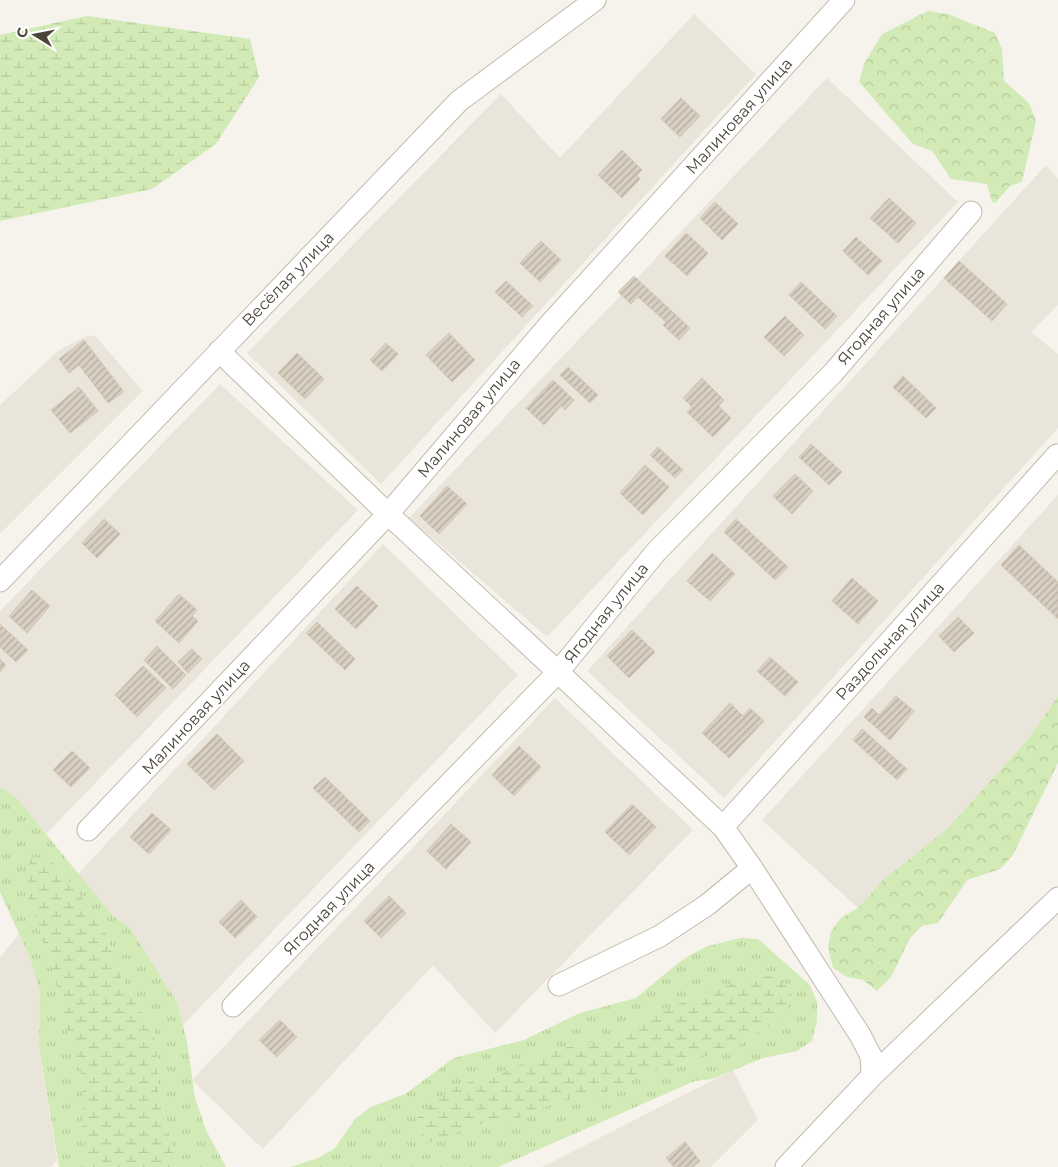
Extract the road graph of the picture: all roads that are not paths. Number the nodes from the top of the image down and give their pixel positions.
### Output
1 (595, 0) edge
2 (844, 0) edge
3 (970, 212) dead end
4 (219, 351) junction
5 (1057, 455) edge
6 (388, 514) junction
7 (0, 581) edge
8 (558, 672) junction
9 (723, 827) junction
10 (88, 830) dead end
11 (752, 868) junction
12 (1058, 898) edge
13 (559, 985) dead end
14 (233, 1006) dead end
15 (872, 1076) junction
16 (786, 1167) edge

1 - 4 street, Весёлая улица
2 - 6 street, Малиновая улица
3 - 8 street, Ягодная улица
4 - 6 street
4 - 7 street, Весёлая улица
5 - 9 street, Раздольная улица
6 - 8 street
6 - 10 street, Малиновая улица
8 - 9 street
8 - 14 street, Ягодная улица
9 - 11 street
11 - 13 street
11 - 15 street
12 - 15 street
15 - 16 street

